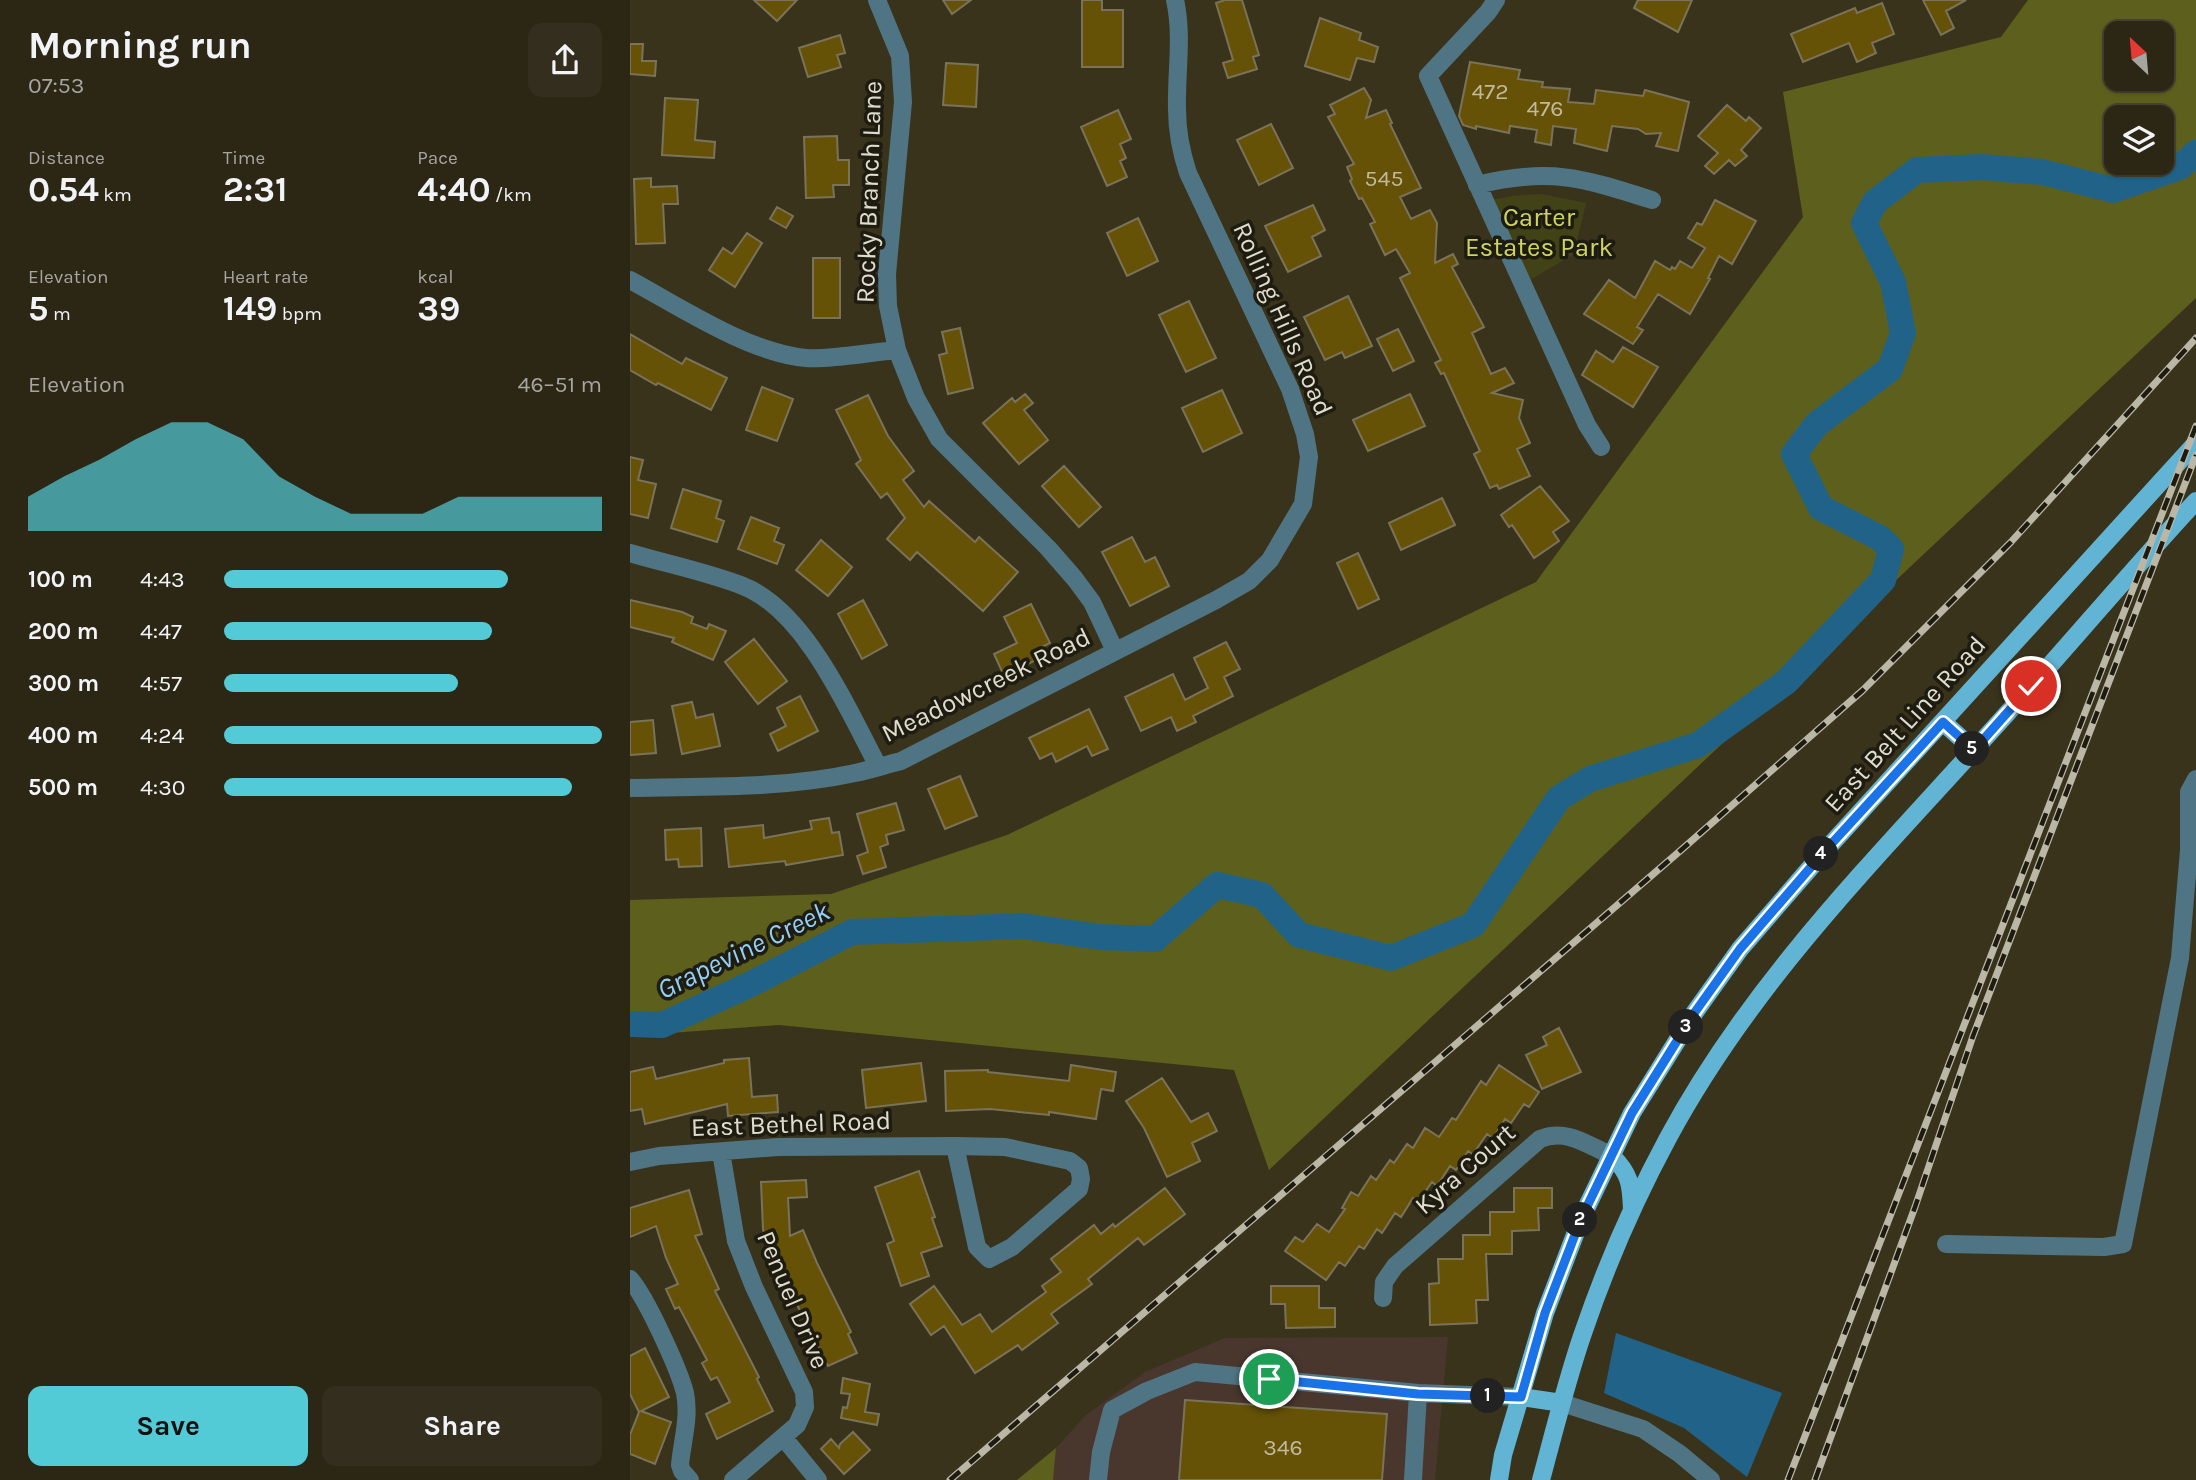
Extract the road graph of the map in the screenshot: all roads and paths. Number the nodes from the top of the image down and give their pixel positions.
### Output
1 (877, 0) edge
2 (1175, 0) edge
3 (1496, 0) edge
4 (1478, 185) junction
5 (1652, 200) dead end
6 (630, 280) edge
7 (897, 350) junction
8 (2196, 443) edge
9 (1601, 447) dead end
10 (2196, 501) edge
11 (630, 553) edge
12 (1115, 651) junction
13 (1943, 722) junction
14 (1974, 750) junction
15 (878, 766) junction
16 (2196, 779) edge
17 (630, 788) edge
18 (955, 1146) junction
19 (721, 1152) junction
20 (1612, 1156) junction
21 (630, 1161) edge
22 (1632, 1209) junction
23 (1946, 1244) dead end
24 (630, 1279) edge
25 (1383, 1298) dead end
26 (1418, 1394) junction
27 (1521, 1397) junction
28 (1562, 1404) junction
29 (783, 1437) junction
30 (690, 1480) edge
31 (733, 1480) edge
32 (818, 1480) edge
33 (1098, 1480) edge
34 (1413, 1480) edge
35 (1499, 1480) edge
36 (1541, 1480) edge
37 (1711, 1480) edge

1 - 7 street, Rocky Branch Lane
2 - 12 street, Rolling Hills Road
3 - 4 street
4 - 5 street
4 - 9 street
6 - 7 street
7 - 12 street, Rocky Branch Lane
8 - 13 main road, East Belt Line Road
10 - 14 main road
11 - 15 street
12 - 15 street, Meadowcreek Road
13 - 14 main road
13 - 20 main road, East Belt Line Road
14 - 22 main road
15 - 17 street, Meadowcreek Road
16 - 23 street
18 - 18 street, East Bethel Road
18 - 19 street, East Bethel Road
19 - 21 street, East Bethel Road
19 - 29 street, Penuel Drive
20 - 22 main road
20 - 25 street, Kyra Court
20 - 27 main road, East Belt Line Road
22 - 28 main road
24 - 30 street
26 - 27 street
26 - 33 street
26 - 34 street
27 - 28 main road
27 - 35 main road, East Belt Line Road
28 - 36 main road
28 - 37 street
29 - 31 street, Penuel Drive
29 - 32 street

